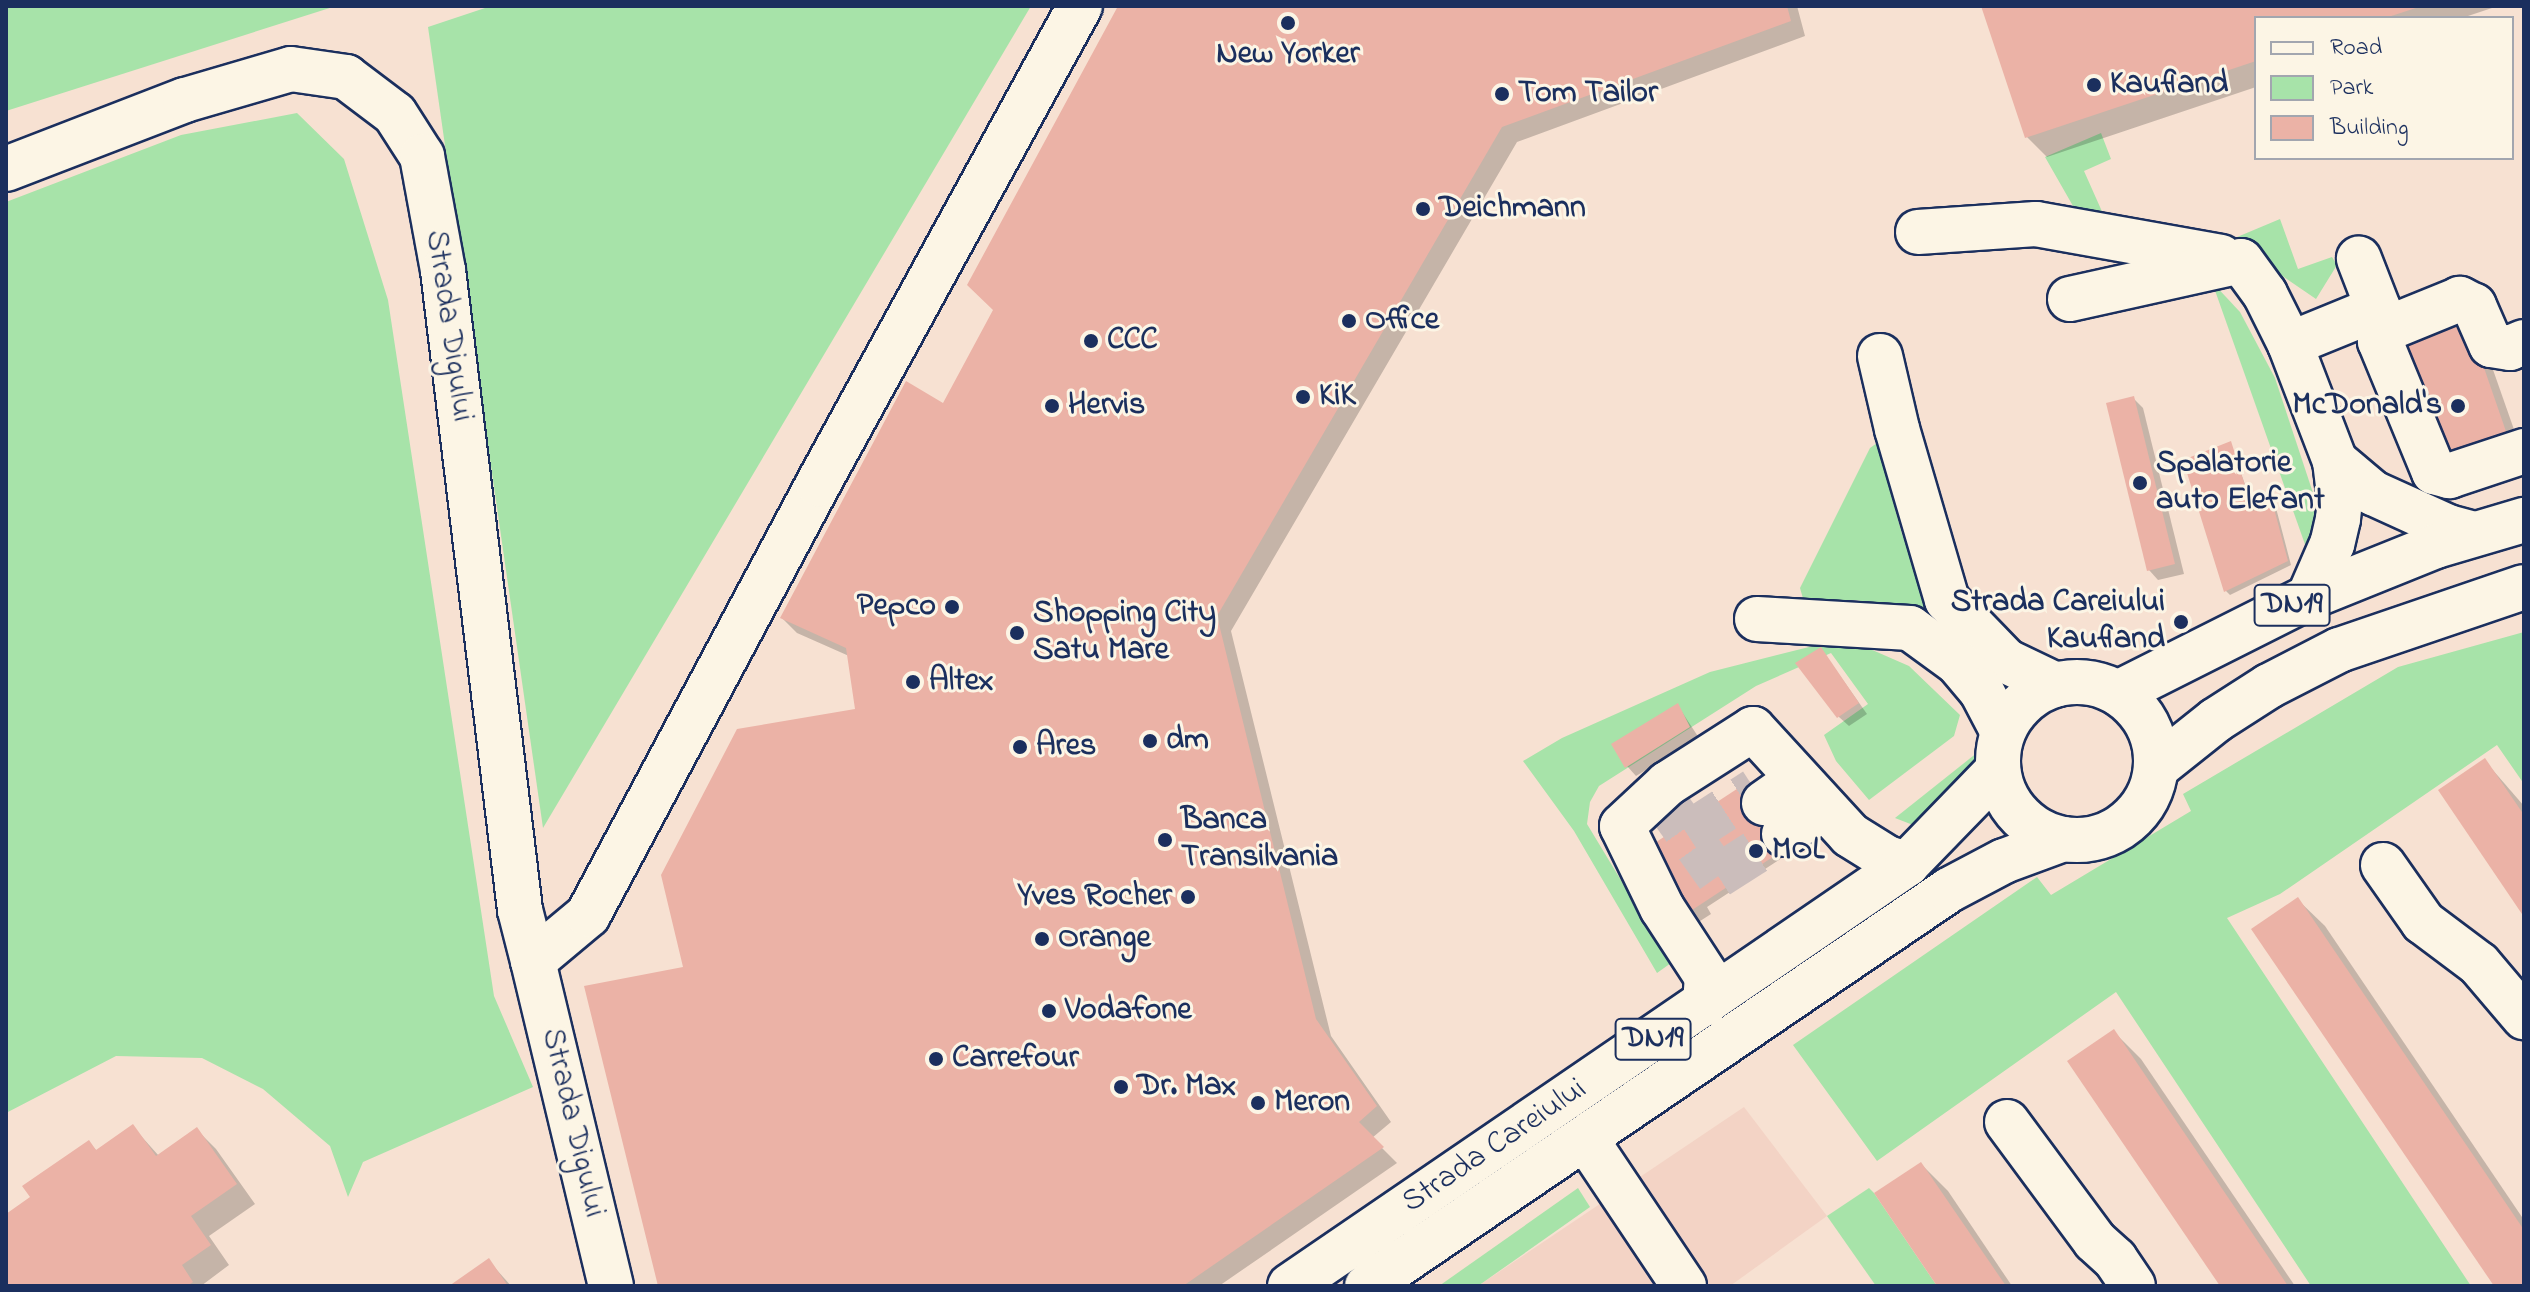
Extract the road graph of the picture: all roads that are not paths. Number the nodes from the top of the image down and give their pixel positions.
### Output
1 (1080, 6) edge
2 (6, 169) edge
3 (1918, 232) dead end
4 (2359, 259) dead end
5 (2241, 261) junction
6 (2070, 299) dead end
7 (2524, 342) edge
8 (2290, 344) junction
9 (1880, 356) dead end
10 (2524, 451) edge
11 (2335, 461) junction
12 (2524, 520) edge
13 (2474, 534) junction
14 (2524, 587) edge
15 (2309, 597) junction
16 (1757, 619) dead end
17 (2056, 685) junction
18 (2118, 693) junction
19 (2001, 751) junction
20 (2157, 767) junction
21 (2063, 839) junction
22 (1907, 864) junction
23 (2383, 865) dead end
24 (533, 961) junction
25 (1705, 1004) junction
26 (2524, 1017) edge
27 (2007, 1122) dead end
28 (1585, 1138) junction
29 (2124, 1273) edge
30 (611, 1286) edge
31 (1290, 1286) edge
32 (1367, 1286) edge
33 (1684, 1286) edge

1 - 24 main road
2 - 24 main road, Strada Digului
3 - 5 main road
4 - 8 main road
5 - 6 main road
5 - 8 main road
7 - 10 main road
8 - 11 main road
9 - 17 main road
11 - 13 main road
11 - 15 main road
12 - 13 main road, DN19
13 - 15 main road, DN19
14 - 20 main road, DN19
15 - 18 main road, DN19
16 - 19 main road
17 - 18 main road
17 - 19 main road, DN19
18 - 20 main road
19 - 21 main road
19 - 22 main road, Strada Careiului / DN19
20 - 21 main road, DN19
21 - 28 main road, Strada Careiului / DN19
22 - 25 main road, Strada Careiului / DN19
22 - 25 main road
23 - 26 main road
24 - 30 main road, Strada Digului
25 - 31 main road, Strada Careiului / DN19
27 - 29 main road
28 - 32 main road, Strada Careiului / DN19
28 - 33 main road

